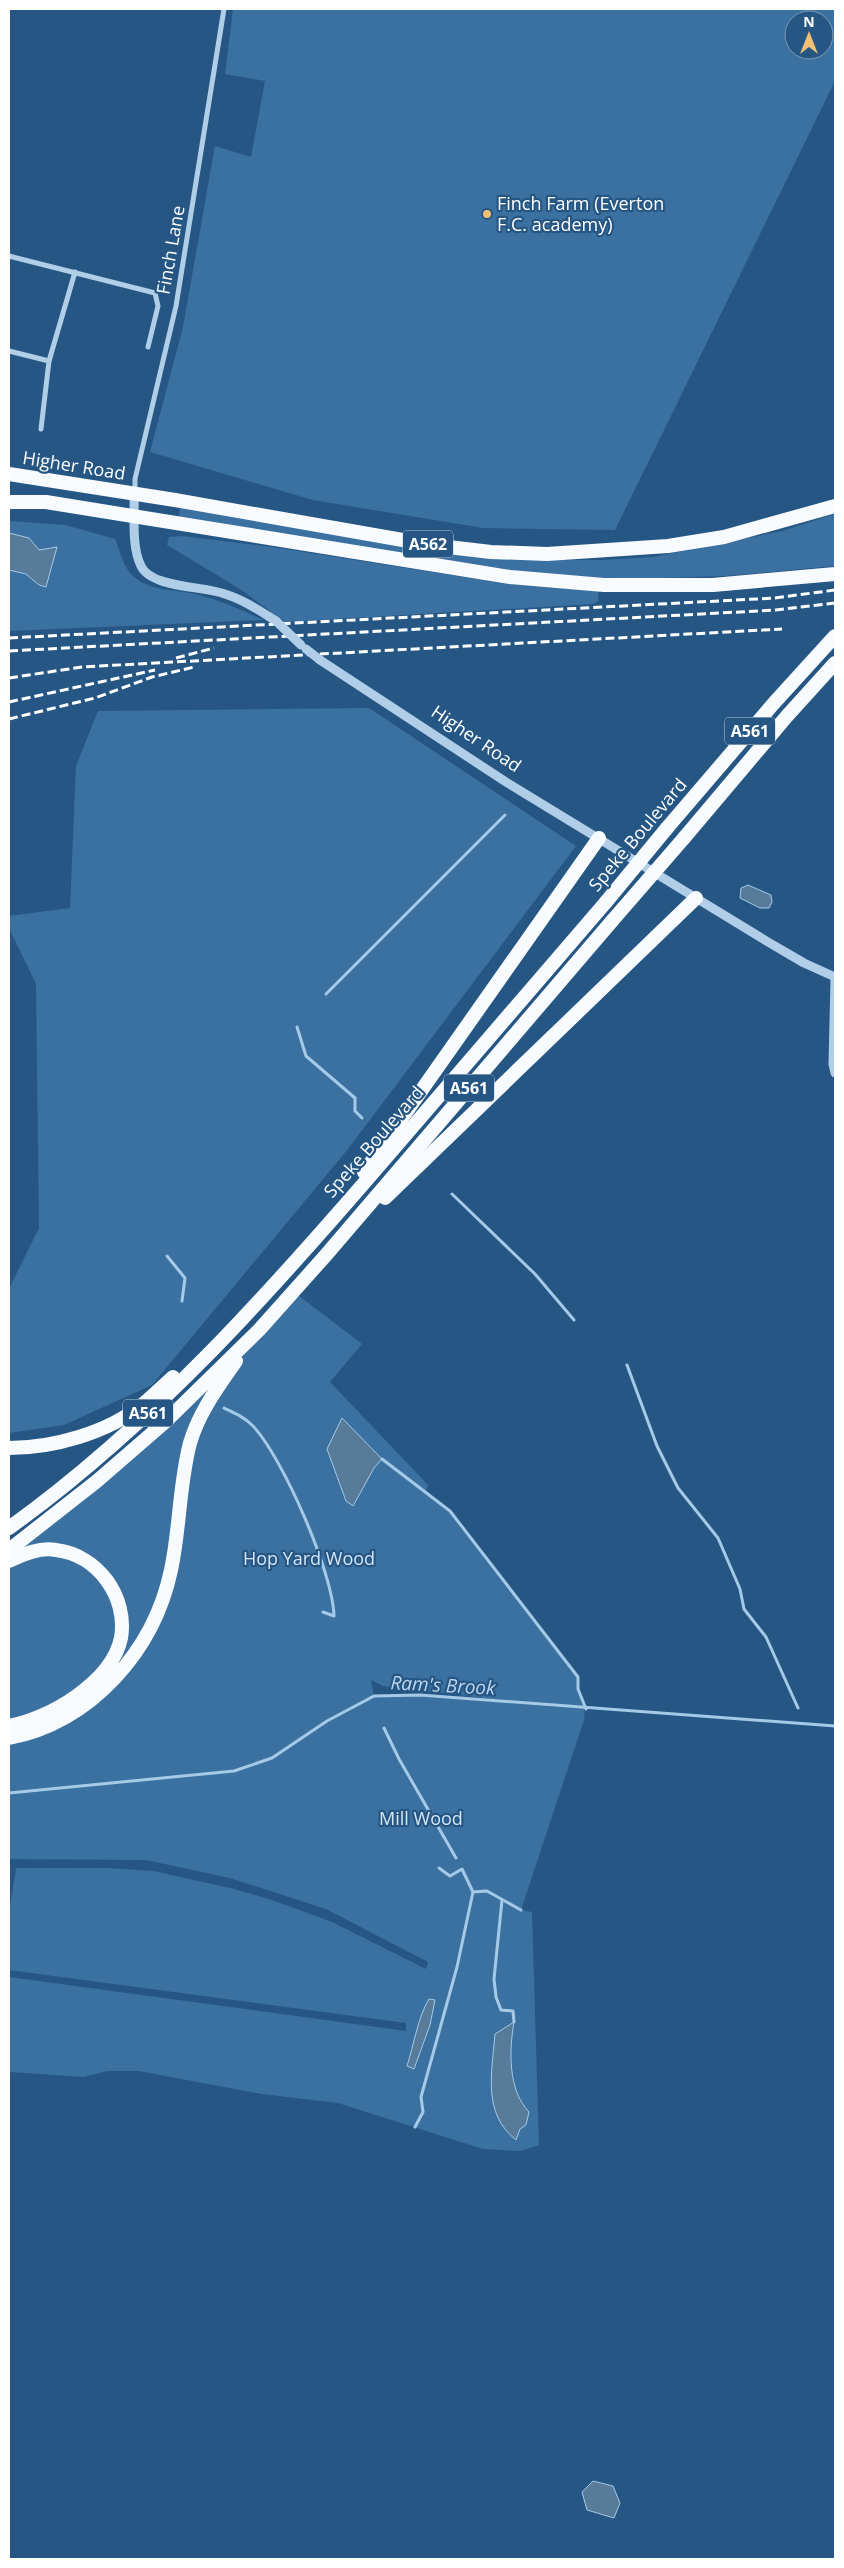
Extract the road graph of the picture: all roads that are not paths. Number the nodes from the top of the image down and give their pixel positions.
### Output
1 (224, 9) edge
2 (9, 256) edge
3 (74, 272) junction
4 (148, 347) dead end
5 (9, 351) edge
6 (49, 361) junction
7 (41, 429) dead end
8 (9, 474) edge
9 (134, 494) junction
10 (9, 502) edge
11 (835, 506) edge
12 (134, 516) junction
13 (835, 574) edge
14 (835, 636) edge
15 (835, 663) edge
16 (599, 838) junction
17 (696, 898) junction
18 (835, 978) edge
19 (835, 1072) edge
20 (324, 1230) junction
21 (326, 1255) junction
22 (276, 1285) junction
23 (259, 1330) junction
24 (9, 1448) edge
25 (9, 1528) edge
26 (9, 1550) edge
27 (9, 1561) edge
28 (9, 1726) edge
29 (9, 1738) edge

1 - 9 street, Finch Lane
2 - 3 street
3 - 4 street
3 - 6 street
5 - 6 street
6 - 7 street
8 - 9 highway, Higher Road / A562
9 - 11 highway, Higher Road / A562
9 - 12 street, Higher Road
10 - 12 highway, A562
12 - 13 highway, A562
12 - 16 street, Higher Road, bridge
14 - 20 highway, Speke Boulevard / A561, bridge
15 - 21 highway, Speke Boulevard / A561, bridge
16 - 17 street, Higher Road
16 - 20 highway
17 - 18 street, Higher Road
17 - 21 highway
18 - 19 street
20 - 22 highway, Speke Boulevard / A561
21 - 23 highway, Speke Boulevard / A561
22 - 24 highway
22 - 25 highway, Speke Boulevard / A561
23 - 26 highway, Speke Boulevard / A561
23 - 29 highway
27 - 28 highway

